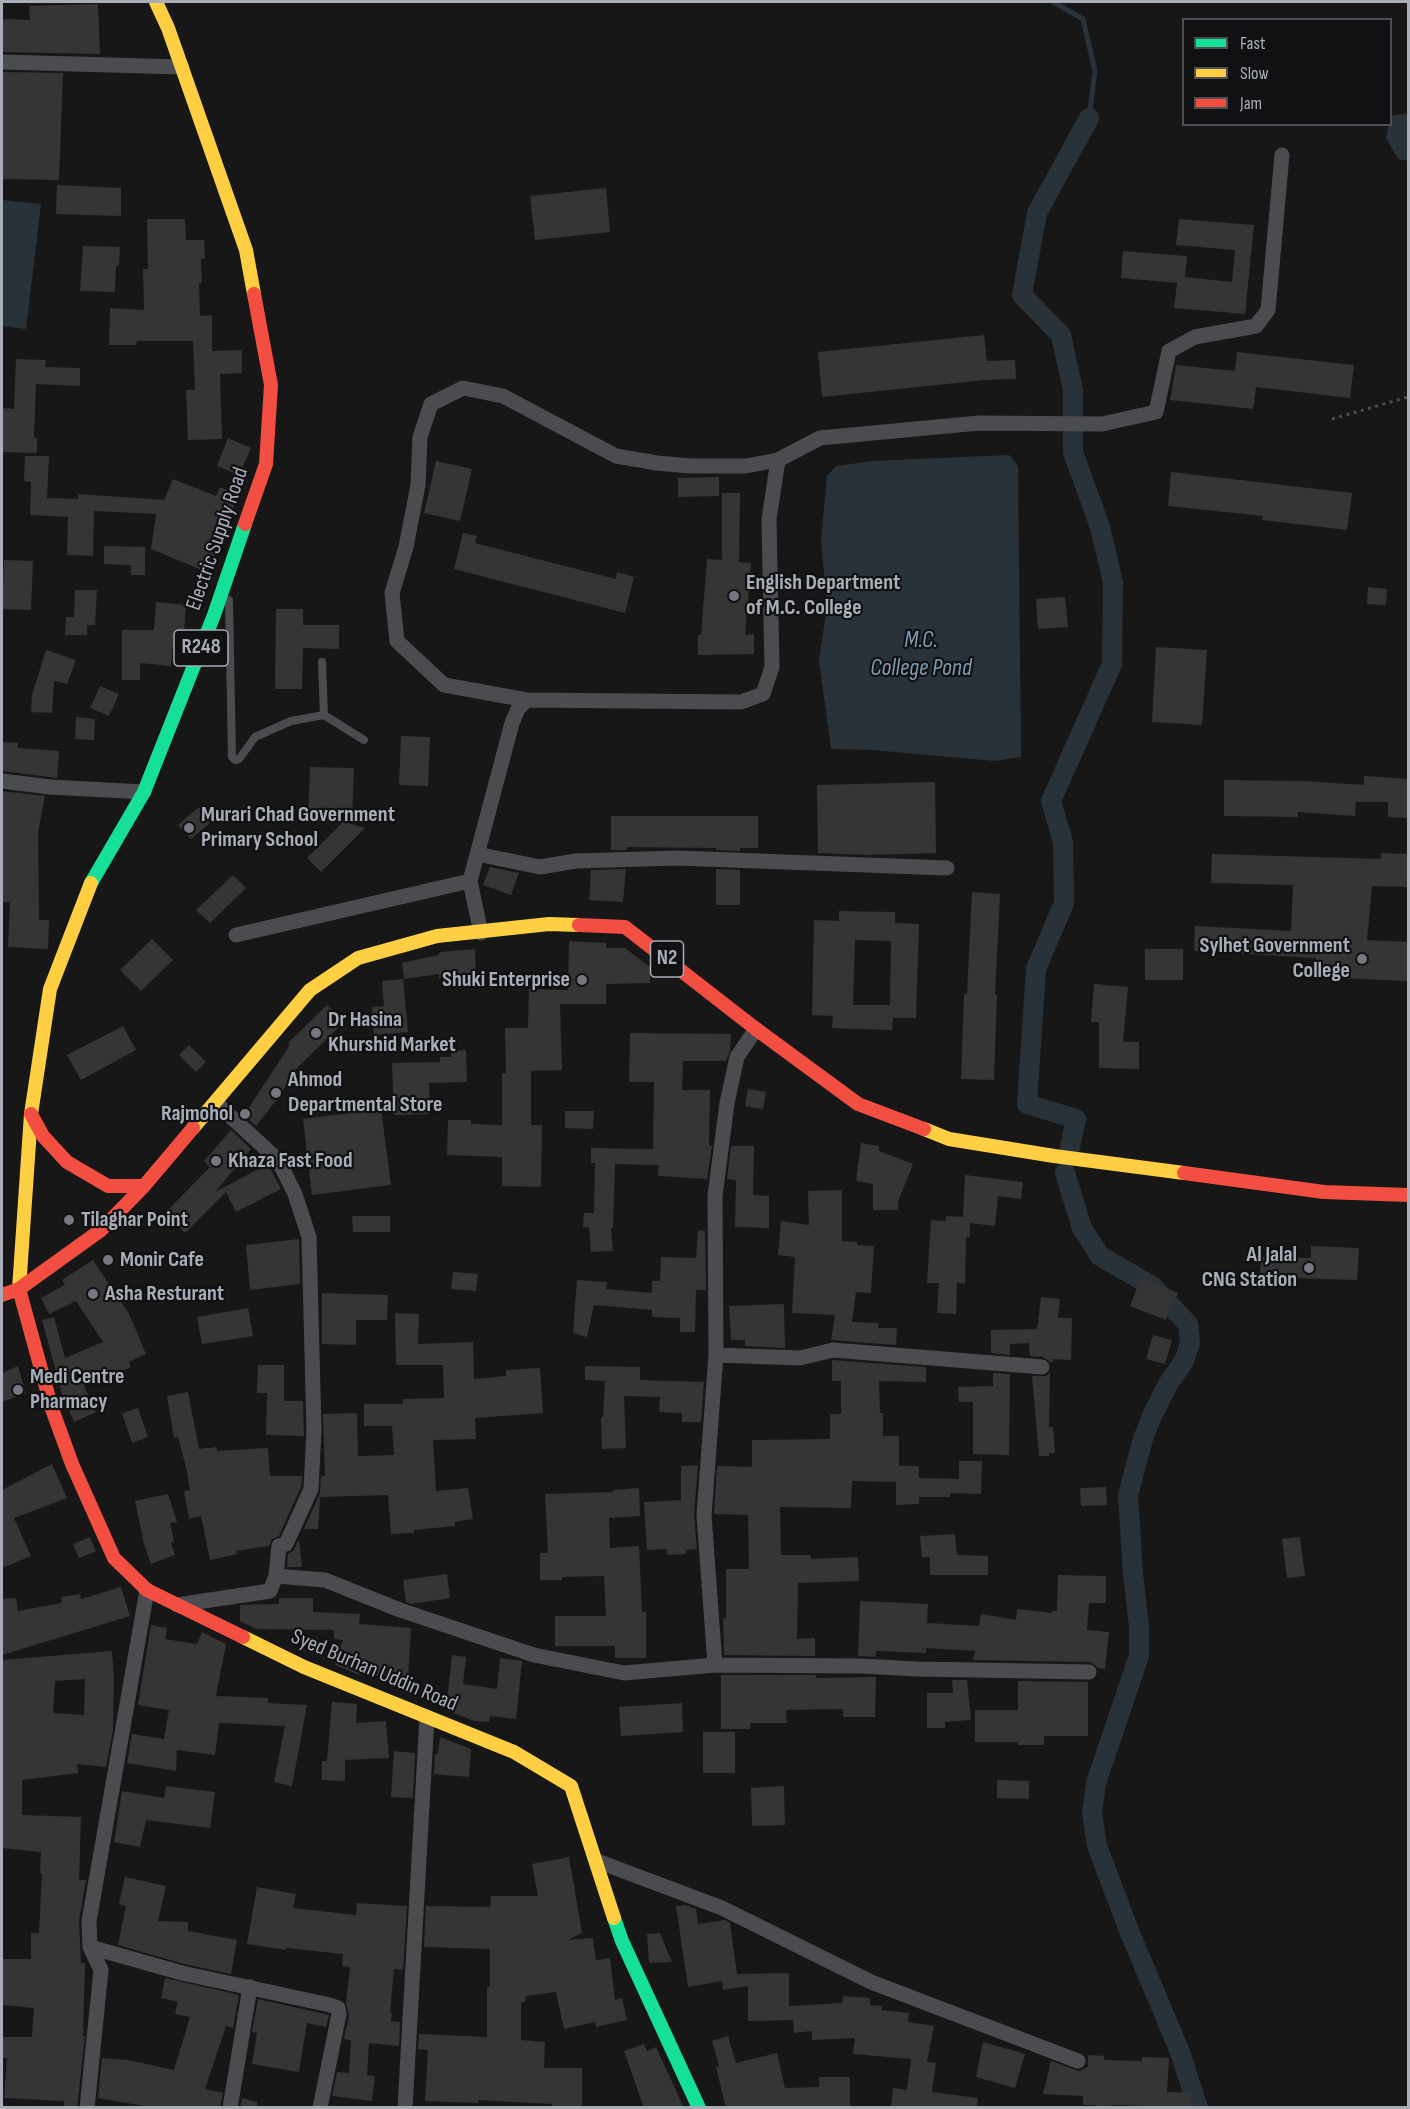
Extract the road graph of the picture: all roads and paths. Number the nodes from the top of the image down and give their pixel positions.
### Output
1 (156, 2) edge
2 (2, 62) edge
3 (182, 67) junction
4 (1282, 155) dead end
5 (1408, 397) edge
6 (1332, 419) dead end
7 (778, 460) junction
8 (228, 574) junction
9 (322, 662) dead end
10 (527, 700) junction
11 (324, 715) junction
12 (364, 740) dead end
13 (2, 781) edge
14 (144, 792) junction
15 (477, 854) junction
16 (947, 868) dead end
17 (470, 881) junction
18 (482, 933) junction
19 (236, 935) dead end
20 (756, 1029) junction
21 (216, 1103) junction
22 (31, 1114) junction
23 (144, 1186) junction
24 (1408, 1195) edge
25 (19, 1289) junction
26 (2, 1295) edge
27 (716, 1355) junction
28 (1042, 1367) dead end
29 (276, 1576) junction
30 (147, 1590) junction
31 (177, 1605) junction
32 (715, 1665) junction
33 (1089, 1672) dead end
34 (426, 1717) junction
35 (597, 1861) junction
36 (90, 1947) junction
37 (250, 1987) junction
38 (1078, 2061) dead end
39 (87, 2108) edge
40 (231, 2108) edge
41 (320, 2108) edge
42 (405, 2108) edge
43 (699, 2108) edge

1 - 3 main road, Electric Supply Road / R248
2 - 3 street
3 - 8 main road, Electric Supply Road / R248
4 - 7 street
5 - 6 path
7 - 10 street
7 - 10 street
8 - 11 lane
8 - 14 main road, Electric Supply Road / R248
9 - 11 lane
10 - 15 street
11 - 12 lane
13 - 14 street
14 - 22 main road, Electric Supply Road / R248
15 - 16 street
15 - 17 street
17 - 18 street
17 - 19 street
18 - 20 main road, N2
18 - 21 main road, N2
20 - 24 main road, N2
20 - 27 street
21 - 23 main road, N2
21 - 29 street
22 - 23 main road
22 - 25 main road, Electric Supply Road / R248
23 - 25 main road, N2
25 - 26 main road, N2
25 - 30 main road, Syed Burhan Uddin Road
27 - 28 street
27 - 32 street
29 - 31 street
29 - 32 street
30 - 31 main road, Syed Burhan Uddin Road
30 - 36 street
31 - 34 main road, Syed Burhan Uddin Road
32 - 33 street
34 - 35 main road, Syed Burhan Uddin Road
34 - 42 street
35 - 38 street
35 - 43 main road, Syed Burhan Uddin Road
36 - 37 street
36 - 39 street
37 - 40 street
37 - 41 street

